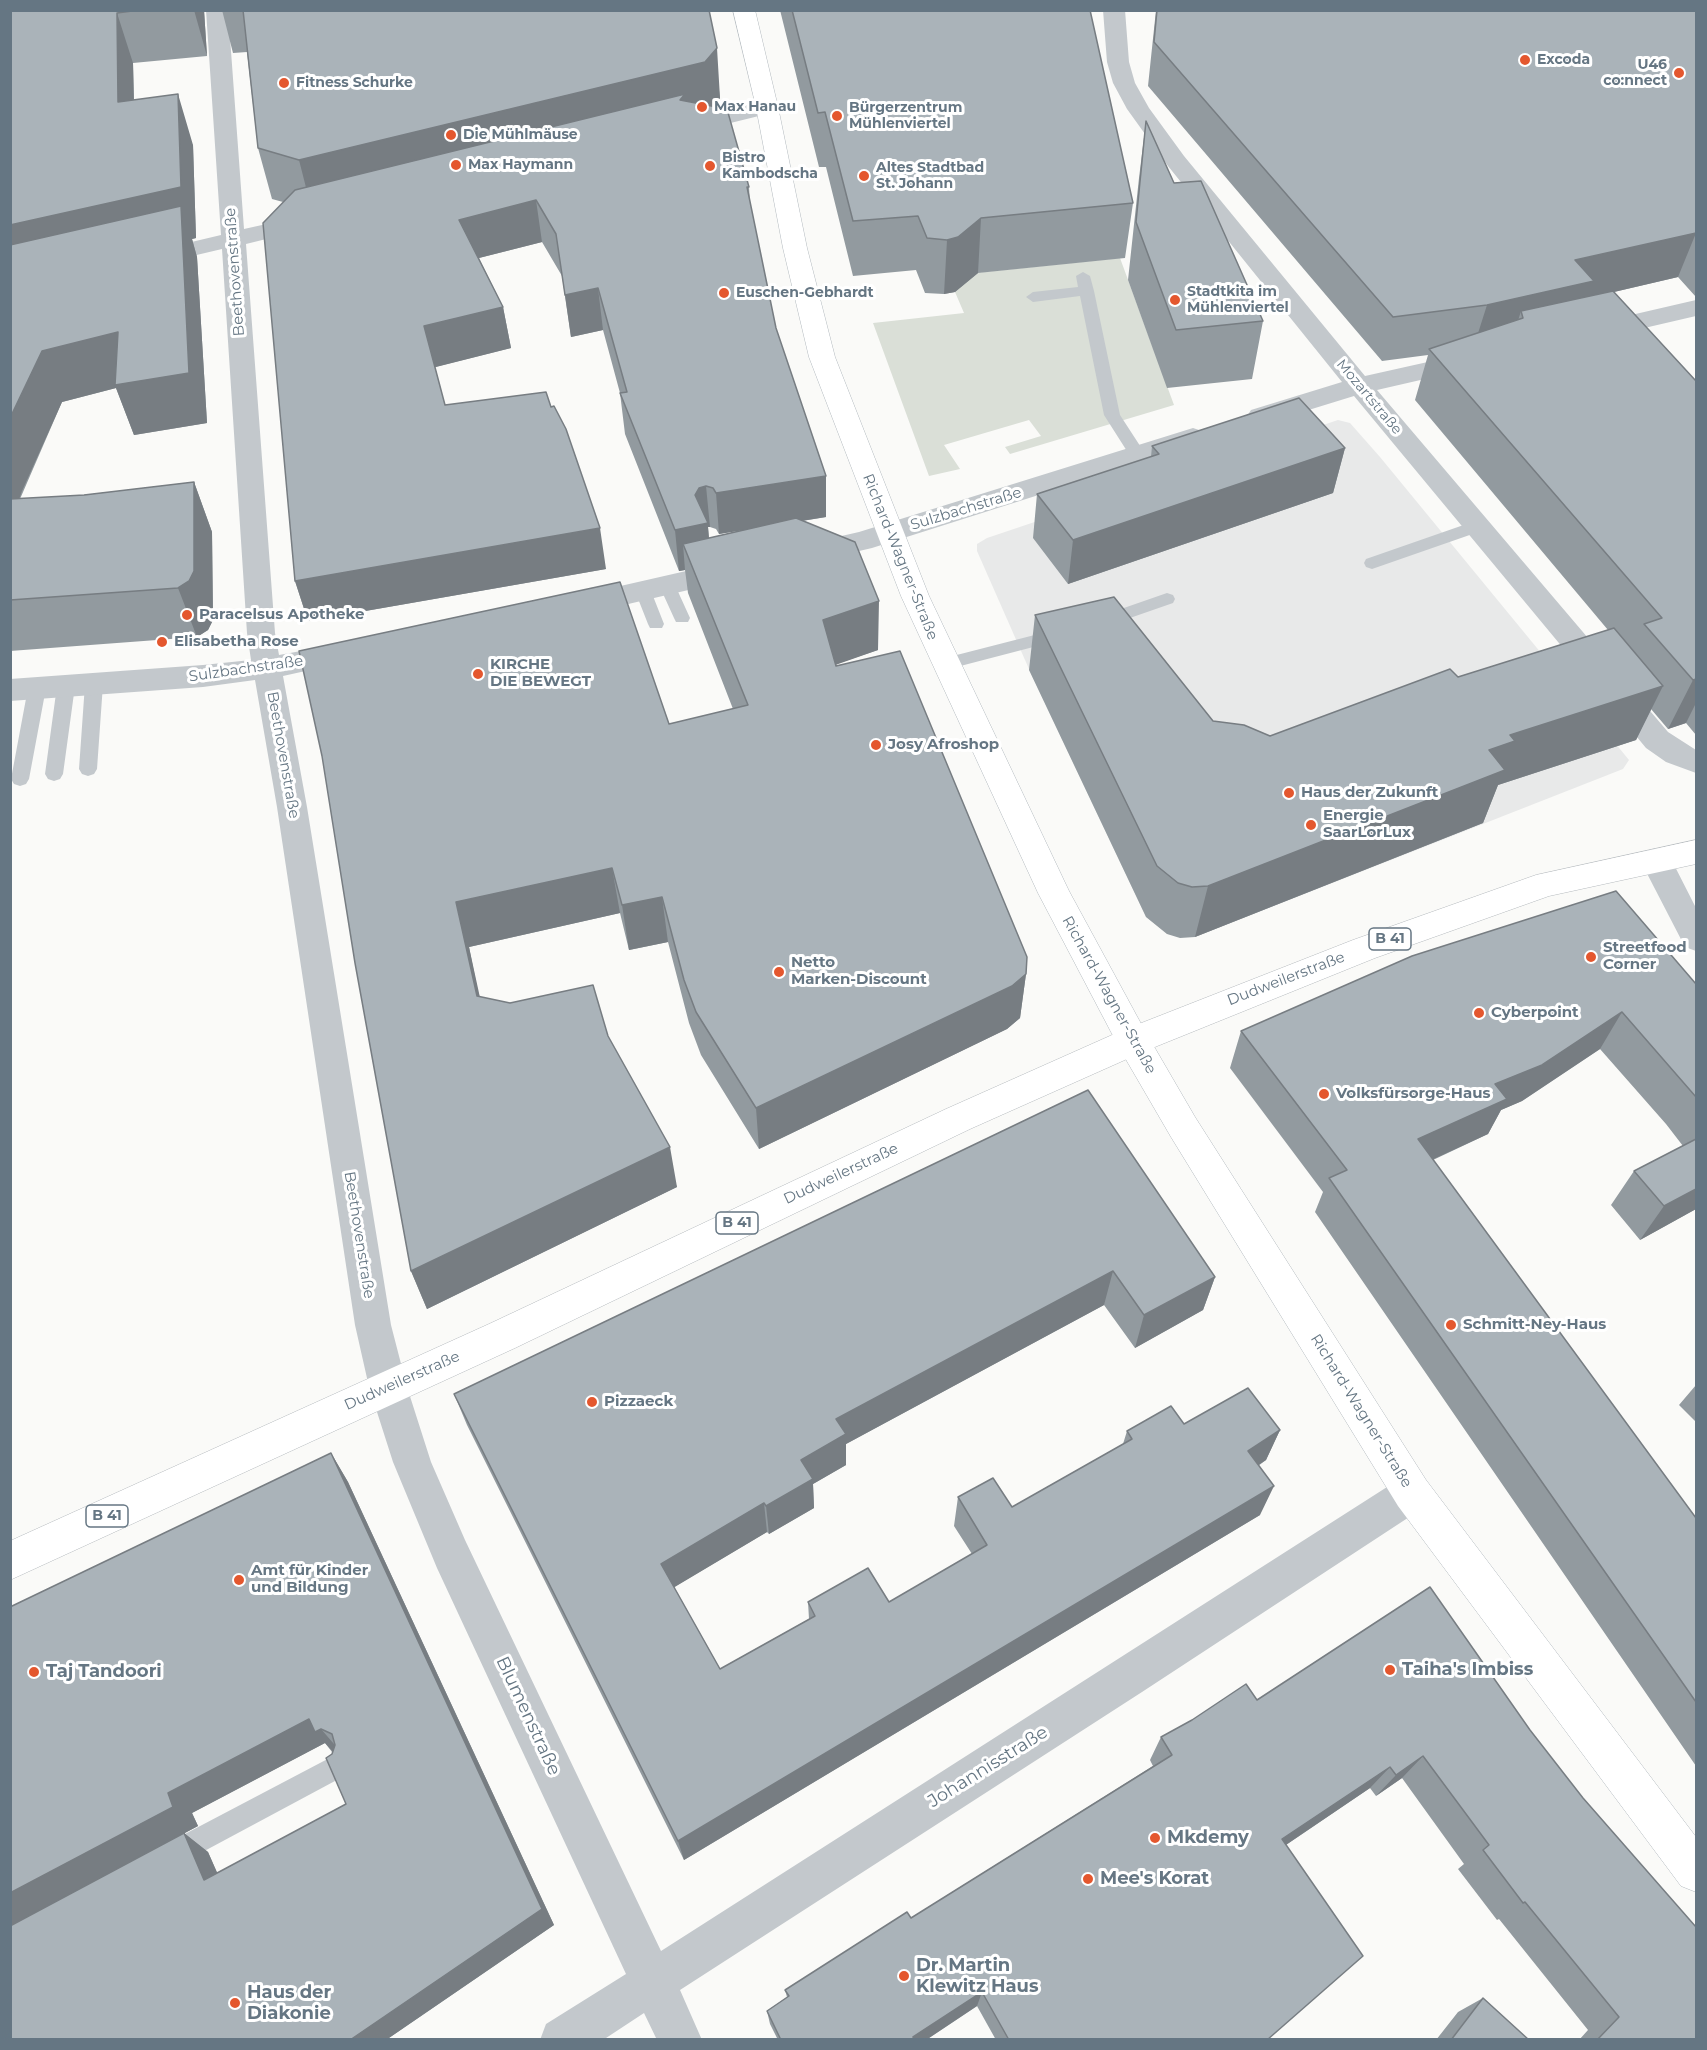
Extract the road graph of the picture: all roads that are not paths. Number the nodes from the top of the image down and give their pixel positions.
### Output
1 (217, 10) edge
2 (744, 10) edge
3 (1114, 10) edge
4 (767, 107) junction
5 (664, 132) edge
6 (333, 215) edge
7 (233, 240) junction
8 (127, 265) edge
9 (1083, 276) dead end
10 (1087, 291) junction
11 (1033, 297) dead end
12 (1696, 308) edge
13 (1572, 337) edge
14 (1491, 356) edge
15 (1359, 386) junction
16 (1138, 455) junction
17 (1478, 526) junction
18 (889, 532) junction
19 (789, 557) edge
20 (1372, 563) dead end
21 (759, 564) edge
22 (655, 588) junction
23 (1167, 599) dead end
24 (561, 610) edge
25 (682, 618) dead end
26 (656, 624) dead end
27 (365, 649) edge
28 (945, 664) junction
29 (268, 668) junction
30 (80, 685) junction
31 (24, 689) edge
32 (1687, 758) edge
33 (88, 769) dead end
34 (54, 774) dead end
35 (20, 779) dead end
36 (1696, 852) edge
37 (1656, 860) junction
38 (1696, 938) edge
39 (1133, 1041) junction
40 (388, 1387) junction
41 (1412, 1492) junction
42 (10, 1561) edge
43 (339, 1765) edge
44 (152, 1865) edge
45 (1696, 1871) edge
46 (653, 1981) junction
47 (562, 2040) edge
48 (680, 2040) edge

1 - 7 street, Beethovenstraße
2 - 4 main road, Richard-Wagner-Straße
3 - 15 street, Mozartstraße
4 - 5 street
4 - 18 main road, Richard-Wagner-Straße
6 - 7 street
7 - 8 street
7 - 29 street, Beethovenstraße
9 - 10 lane
10 - 11 lane
10 - 16 lane
12 - 13 street
14 - 15 street, Sulzbachstraße
15 - 16 street, Sulzbachstraße
15 - 17 street, Mozartstraße
16 - 18 street, Sulzbachstraße
17 - 20 lane
17 - 32 street, Mozartstraße
18 - 19 street, Sulzbachstraße
18 - 28 main road, Richard-Wagner-Straße
21 - 22 street
22 - 24 street
22 - 25 lane
22 - 26 lane
23 - 28 lane
27 - 29 street, Sulzbachstraße
28 - 39 main road, Richard-Wagner-Straße
29 - 30 street, Sulzbachstraße
29 - 40 street, Beethovenstraße
30 - 31 street, Sulzbachstraße
30 - 33 lane
30 - 34 lane
31 - 35 lane
36 - 37 main road, Dudweilerstraße / B 41
37 - 38 street
37 - 39 main road, Dudweilerstraße / B 41
39 - 40 main road, Dudweilerstraße / B 41
39 - 41 main road, Richard-Wagner-Straße
40 - 42 main road, Dudweilerstraße / B 41
40 - 46 street, Blumenstraße
41 - 45 main road, Richard-Wagner-Straße
41 - 46 street, Johannisstraße
43 - 44 lane
46 - 47 street, Johannisstraße
46 - 48 street, Blumenstraße

